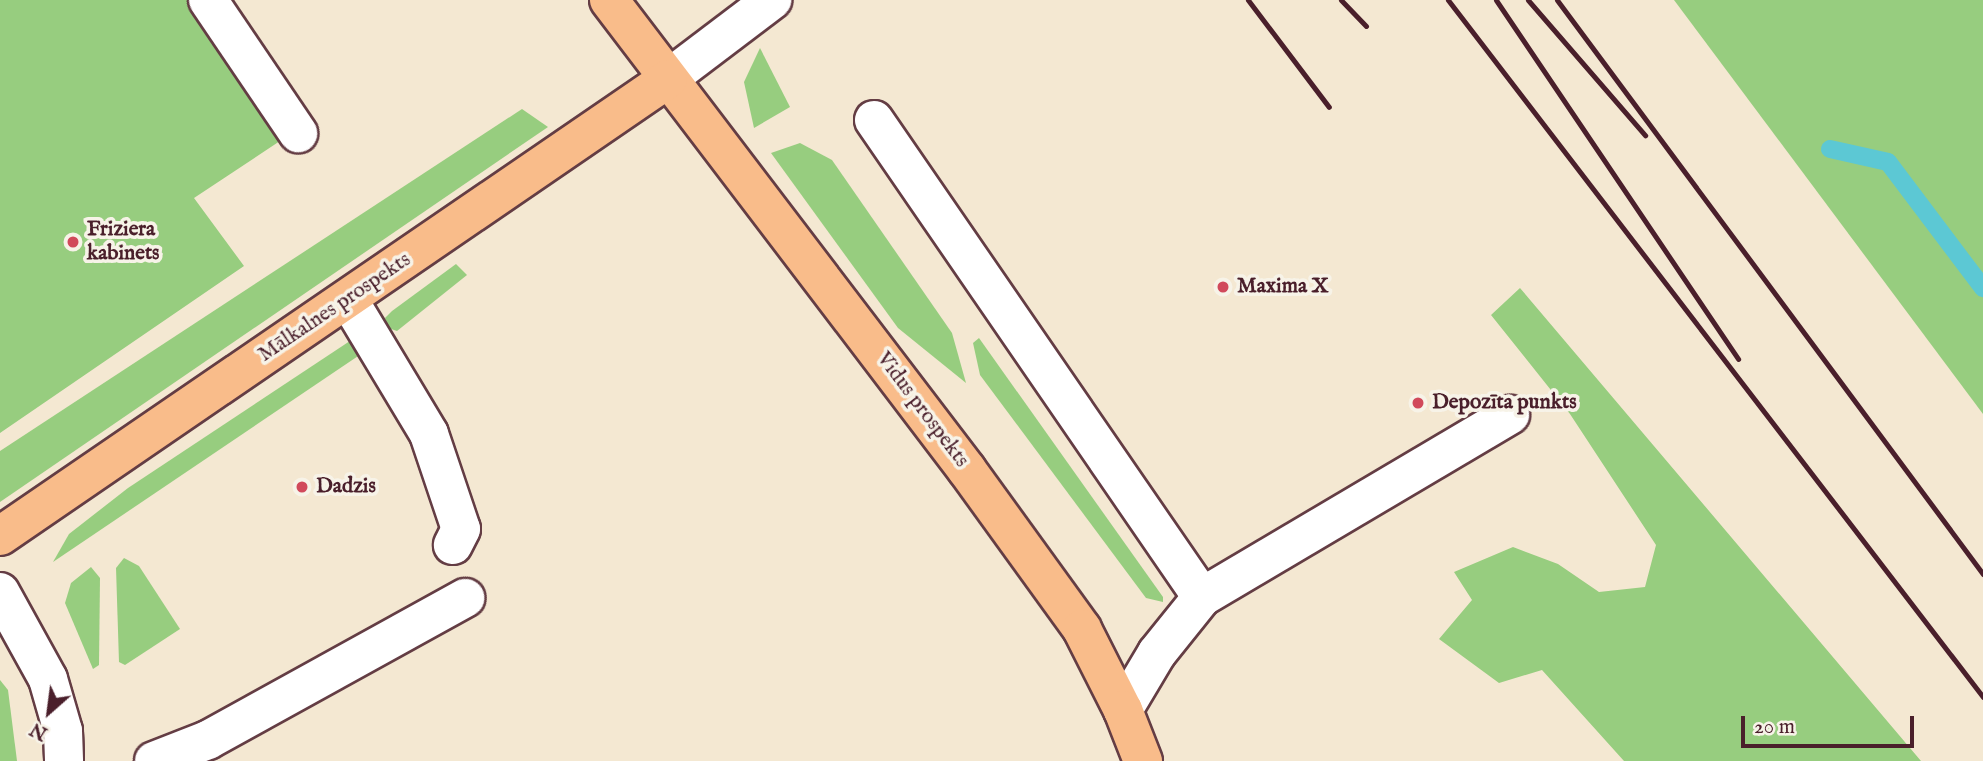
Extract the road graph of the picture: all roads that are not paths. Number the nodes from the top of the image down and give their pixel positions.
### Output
1 (208, 0) edge
2 (609, 0) edge
3 (772, 0) edge
4 (668, 79) junction
5 (874, 120) dead end
6 (298, 133) dead end
7 (348, 299) junction
8 (1510, 415) dead end
9 (0, 536) edge
10 (453, 545) dead end
11 (0, 592) edge
12 (1202, 597) junction
13 (465, 598) dead end
14 (1123, 710) junction
15 (64, 761) edge
16 (154, 761) edge
17 (1143, 761) edge

1 - 6 street
2 - 4 main road, Vidus prospekts
3 - 4 street
4 - 7 main road, Mālkalnes prospekts
4 - 14 main road, Vidus prospekts
5 - 12 street
7 - 9 main road, Mālkalnes prospekts
7 - 10 street
8 - 12 street
11 - 15 street
12 - 14 street
13 - 16 street
14 - 17 main road, Vidus prospekts

